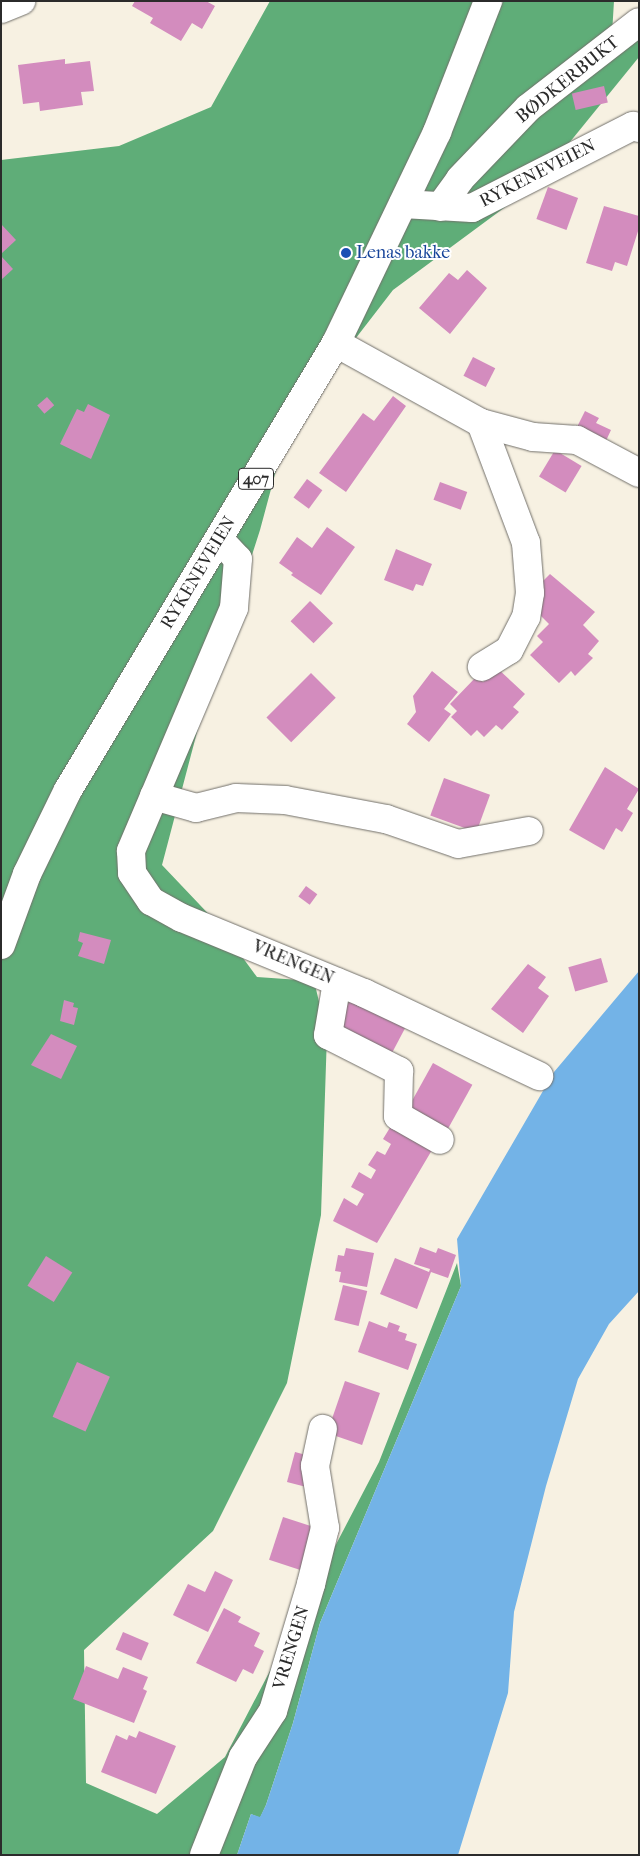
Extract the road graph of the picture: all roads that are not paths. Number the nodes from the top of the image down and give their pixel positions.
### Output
1 (21, 1) edge
2 (488, 1) edge
3 (1, 9) edge
4 (639, 22) edge
5 (639, 128) edge
6 (403, 204) junction
7 (440, 207) junction
8 (336, 343) junction
9 (481, 424) junction
10 (639, 473) edge
11 (220, 540) junction
12 (482, 667) dead end
13 (154, 796) junction
14 (529, 831) dead end
15 (1, 945) edge
16 (337, 982) junction
17 (538, 1076) dead end
18 (440, 1140) dead end
19 (323, 1429) dead end
20 (204, 1855) edge

1 - 3 street
2 - 6 street, RYKENEVEIEN / 407
4 - 7 street, BØDKERBUKT
5 - 7 street, RYKENEVEIEN
6 - 7 street, RYKENEVEIEN
6 - 8 street, RYKENEVEIEN / 407
8 - 9 street
8 - 11 street, RYKENEVEIEN / 407
9 - 10 street
9 - 12 street
11 - 13 street, VRENGEN
11 - 15 street, RYKENEVEIEN / 407
13 - 14 street
13 - 16 street, VRENGEN
16 - 17 street, VRENGEN
16 - 18 street
19 - 20 street, VRENGEN

